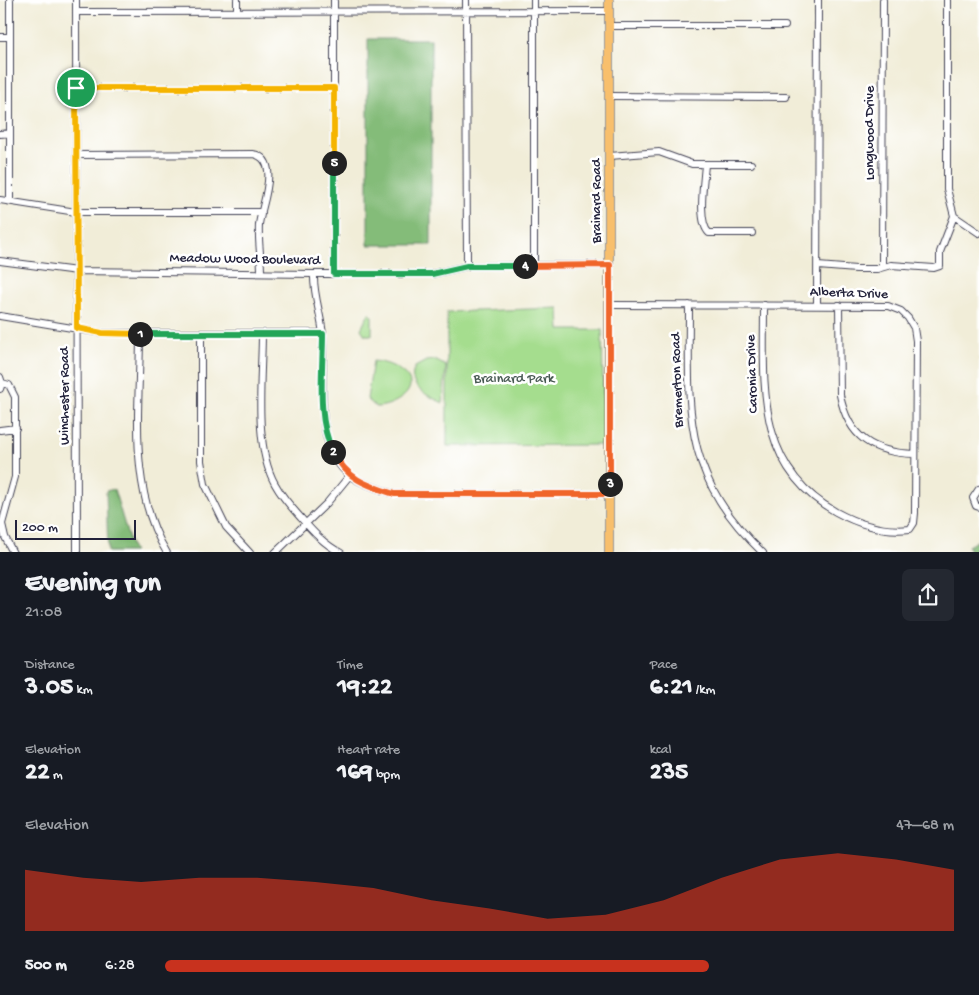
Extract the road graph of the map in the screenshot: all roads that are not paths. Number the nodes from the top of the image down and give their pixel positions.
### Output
1 (10, 0) edge
2 (76, 0) edge
3 (237, 0) edge
4 (334, 0) edge
5 (466, 0) edge
6 (534, 0) edge
7 (609, 0) edge
8 (818, 0) edge
9 (882, 0) edge
10 (947, 0) edge
11 (466, 10) junction
12 (534, 11) junction
13 (76, 12) junction
14 (237, 12) junction
15 (334, 12) junction
16 (609, 12) junction
17 (610, 26) junction
18 (785, 26) dead end
19 (0, 37) edge
20 (10, 37) junction
21 (76, 88) junction
22 (334, 88) junction
23 (610, 96) junction
24 (786, 97) dead end
25 (0, 134) edge
26 (10, 134) junction
27 (76, 156) junction
28 (610, 156) junction
29 (704, 164) junction
30 (751, 164) dead end
31 (0, 200) edge
32 (10, 201) junction
33 (76, 212) junction
34 (262, 212) junction
35 (954, 216) junction
36 (752, 233) dead end
37 (979, 233) edge
38 (0, 261) edge
39 (610, 265) junction
40 (467, 266) junction
41 (534, 266) junction
42 (818, 266) junction
43 (882, 266) junction
44 (77, 271) junction
45 (261, 272) junction
46 (314, 274) junction
47 (334, 274) junction
48 (610, 305) junction
49 (689, 305) junction
50 (764, 305) junction
51 (817, 305) junction
52 (839, 305) junction
53 (0, 316) edge
54 (77, 328) junction
55 (140, 334) junction
56 (201, 334) junction
57 (262, 334) junction
58 (323, 334) junction
59 (1, 383) edge
60 (16, 428) junction
61 (0, 430) edge
62 (915, 454) junction
63 (350, 475) junction
64 (979, 490) edge
65 (610, 494) junction
66 (979, 507) edge
67 (914, 523) joint
68 (306, 524) junction
69 (13, 552) edge
70 (77, 552) edge
71 (166, 552) edge
72 (250, 552) edge
73 (275, 552) edge
74 (341, 552) edge
75 (610, 552) edge
76 (763, 552) edge

1 - 20 street
2 - 13 street, Winchester Road
3 - 14 street
4 - 15 street
5 - 11 street
6 - 12 street
7 - 16 main road, Brainard Road
8 - 42 street
9 - 43 street, Longwood Drive
10 - 35 street
11 - 12 street
11 - 15 street
11 - 40 street
12 - 16 street
12 - 41 street
13 - 14 street
13 - 21 street, Winchester Road
14 - 15 street
15 - 22 street
16 - 17 main road, Brainard Road
17 - 18 street
17 - 23 main road, Brainard Road
19 - 20 street
20 - 26 street
21 - 22 street
21 - 27 street, Winchester Road
22 - 47 street
23 - 24 street
23 - 28 main road, Brainard Road
25 - 26 street
26 - 32 street
27 - 33 street, Winchester Road
27 - 34 street
28 - 29 street
28 - 39 main road, Brainard Road
29 - 30 street
29 - 36 street
31 - 32 street
32 - 33 street
33 - 34 street
33 - 44 street, Winchester Road
34 - 45 street
35 - 37 street
35 - 43 street
38 - 44 street, Meadow Wood Boulevard
39 - 41 street, Meadow Wood Boulevard
39 - 48 main road, Brainard Road
40 - 41 street, Meadow Wood Boulevard
40 - 47 street, Meadow Wood Boulevard
42 - 43 street
42 - 51 street
44 - 45 street, Meadow Wood Boulevard
44 - 54 street, Winchester Road
45 - 46 street, Meadow Wood Boulevard
46 - 47 street, Meadow Wood Boulevard
46 - 58 street
48 - 49 street, Alberta Drive
48 - 65 main road, Brainard Road
49 - 50 street, Alberta Drive
49 - 76 street, Bremerton Road
50 - 51 street, Alberta Drive
50 - 67 street, Caronia Drive
51 - 52 street, Alberta Drive
52 - 62 street
52 - 62 street, Alberta Drive
53 - 54 street
54 - 55 street
54 - 70 street, Winchester Road
55 - 56 street
55 - 71 street
56 - 57 street
56 - 72 street
57 - 58 street
57 - 68 street
58 - 63 street
59 - 60 street
60 - 61 street
60 - 69 street
62 - 67 street, Alberta Drive
63 - 65 street
63 - 68 street
64 - 66 street
65 - 75 main road, Brainard Road
68 - 73 street
68 - 74 street

